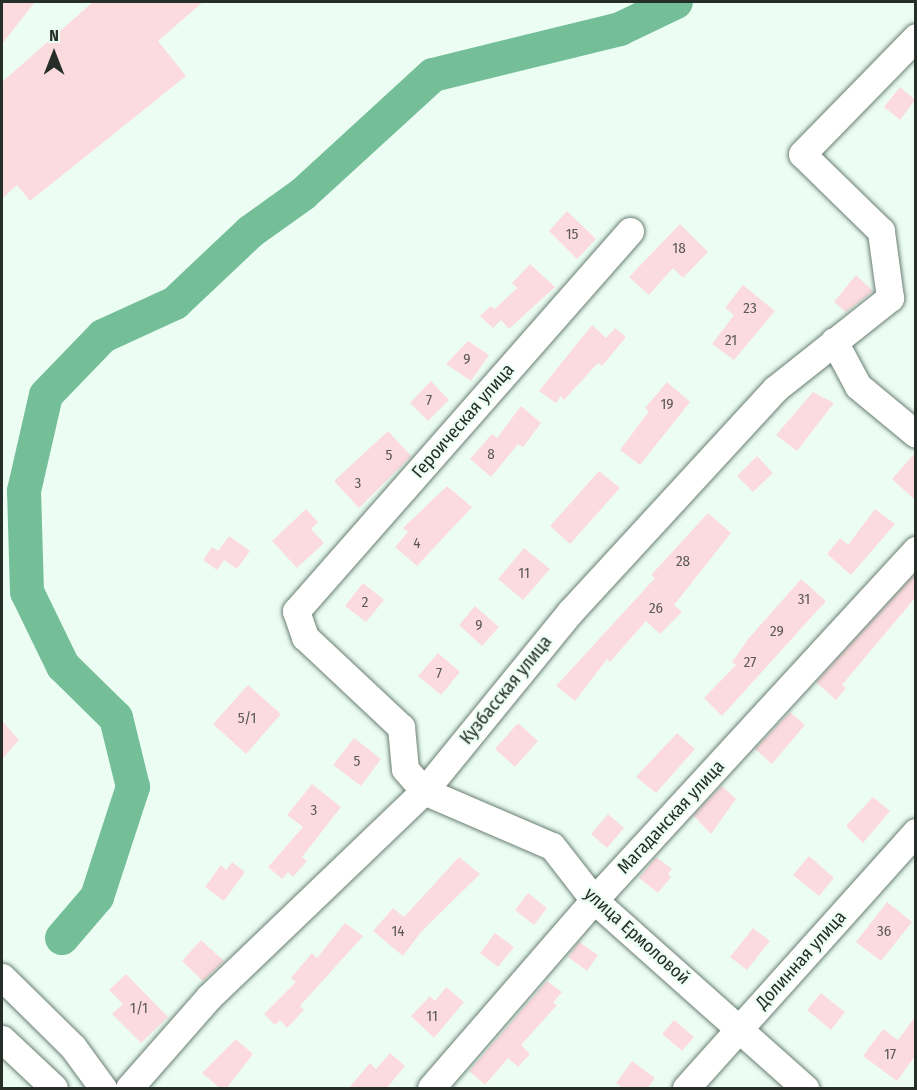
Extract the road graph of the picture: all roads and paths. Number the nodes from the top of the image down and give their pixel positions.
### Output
1 (915, 37) edge
2 (630, 231) dead end
3 (834, 341) junction
4 (915, 434) edge
5 (915, 550) edge
6 (424, 791) junction
7 (915, 832) edge
8 (594, 900) junction
9 (2, 977) edge
10 (740, 1028) junction
11 (2, 1039) edge
12 (54, 1089) edge
13 (103, 1089) edge
14 (129, 1089) edge
15 (431, 1089) edge
16 (686, 1089) edge
17 (805, 1089) edge

1 - 3 street, Кузбасская улица
2 - 6 street, Героическая улица
3 - 4 street
3 - 6 street, Кузбасская улица
5 - 8 street, Магаданская улица
6 - 8 street, улица Ермоловой
6 - 14 street, Кузбасская улица
7 - 10 street, Долинная улица
8 - 10 street, улица Ермоловой
8 - 15 street, Магаданская улица
9 - 13 street
10 - 16 street, Долинная улица
10 - 17 street, улица Ермоловой
11 - 12 street

